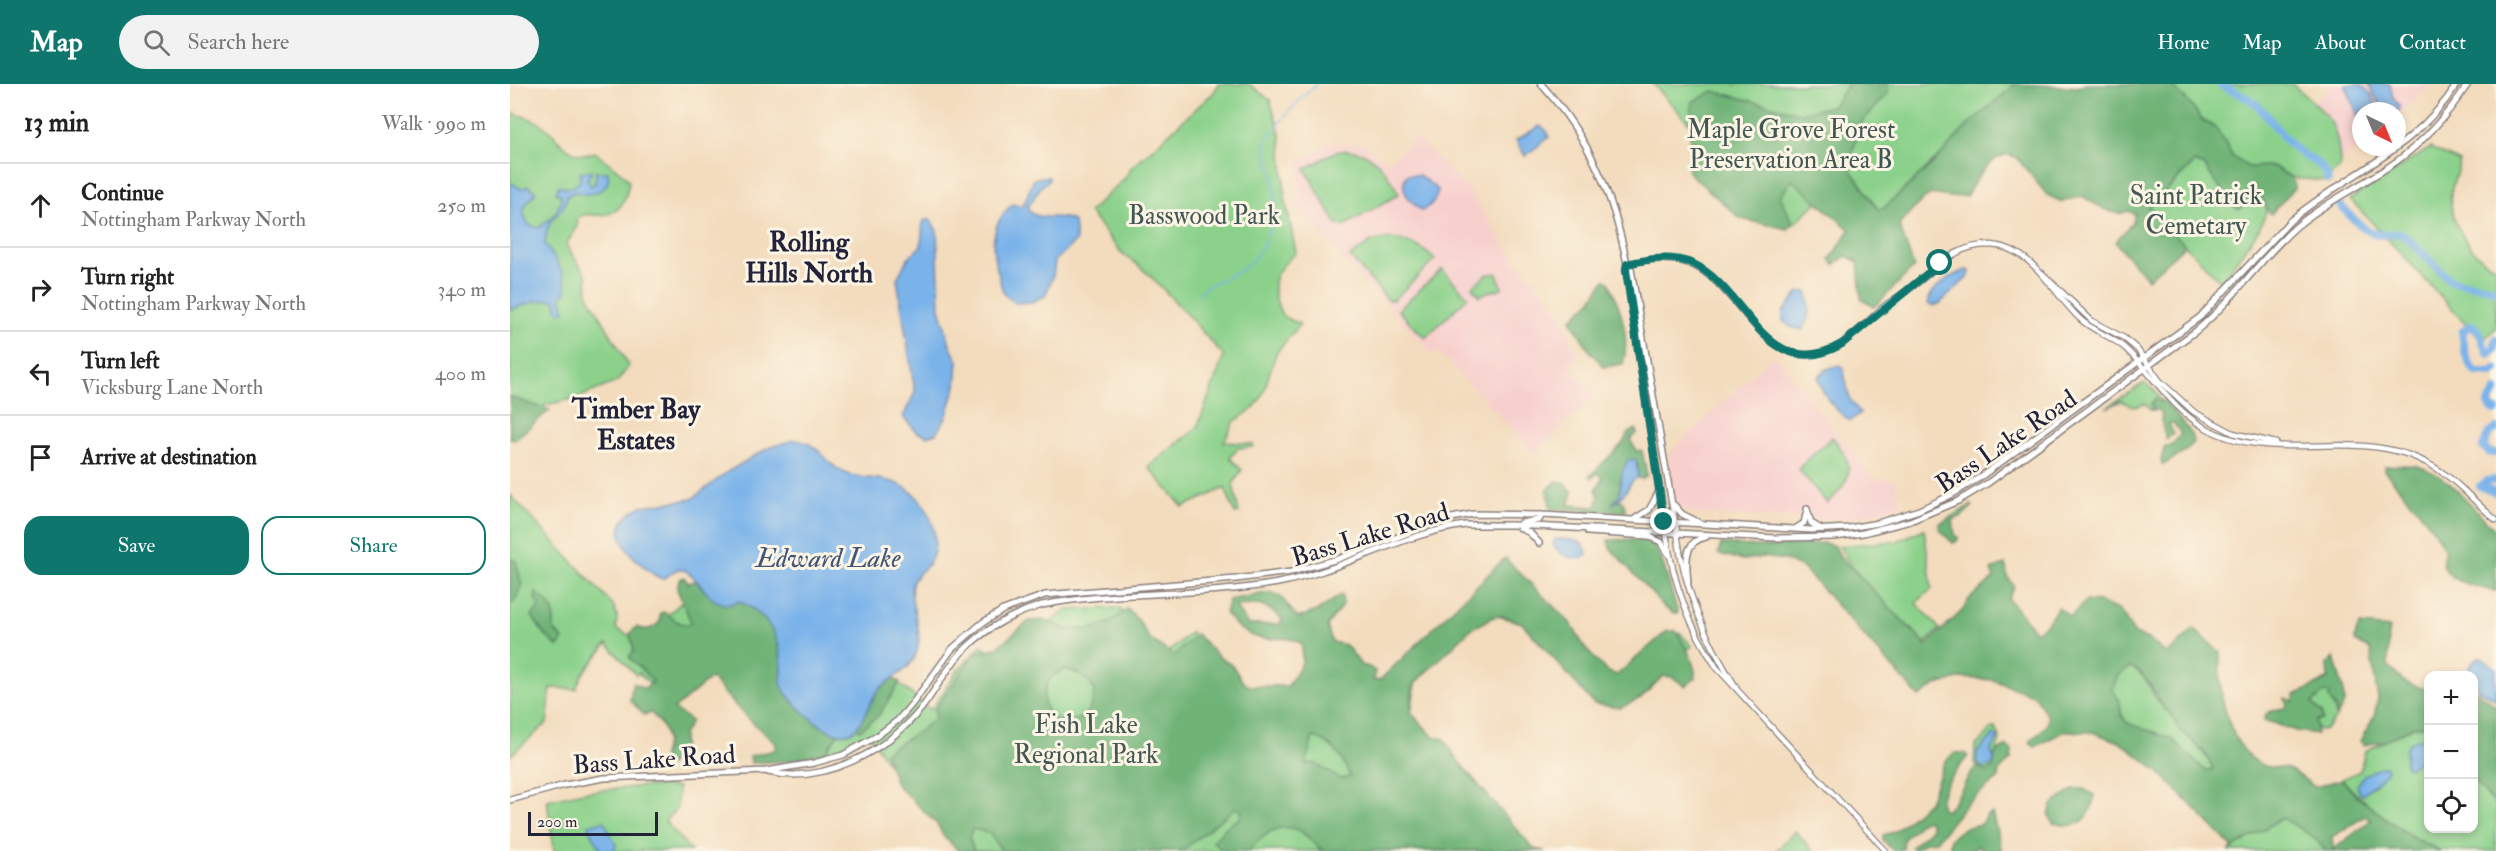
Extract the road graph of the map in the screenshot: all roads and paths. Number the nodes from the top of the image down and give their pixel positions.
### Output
1 (1541, 84) edge
2 (2457, 84) edge
3 (2468, 84) edge
4 (1627, 264) junction
5 (2042, 273) junction
6 (2144, 358) junction
7 (2138, 362) junction
8 (2149, 366) junction
9 (2143, 370) junction
10 (2284, 444) junction
11 (1659, 491) junction
12 (1672, 502) junction
13 (1542, 515) junction
14 (1633, 520) junction
15 (2496, 520) edge
16 (1664, 522) junction
17 (1675, 522) junction
18 (1699, 523) junction
19 (1513, 525) junction
20 (1575, 529) junction
21 (1795, 529) junction
22 (1822, 530) junction
23 (1666, 533) junction
24 (1677, 533) junction
25 (1717, 535) junction
26 (1539, 543) dead end
27 (1669, 555) junction
28 (1688, 582) junction
29 (1743, 696) junction
30 (766, 771) junction
31 (510, 800) edge
32 (1886, 851) edge

1 - 4 main road
2 - 6 main road, Bass Lake Road
3 - 8 main road, Bass Lake Road
4 - 5 street
4 - 11 main road
4 - 12 main road
5 - 6 street
5 - 7 street
6 - 7 main road, Bass Lake Road
6 - 8 street
7 - 9 street
7 - 22 main road, Bass Lake Road
8 - 9 main road, Bass Lake Road
8 - 10 street
9 - 10 street
9 - 25 main road, Bass Lake Road
10 - 15 street
11 - 14 main road
11 - 16 main road
12 - 17 main road
12 - 18 main road
13 - 14 main road, Bass Lake Road
13 - 19 main road
13 - 30 main road, Bass Lake Road
14 - 16 main road, Bass Lake Road
16 - 17 main road, Bass Lake Road
16 - 23 main road
17 - 18 main road, Bass Lake Road
17 - 24 main road
18 - 21 main road, Bass Lake Road
19 - 20 main road, Bass Lake Road
19 - 26 main road
19 - 30 main road, Bass Lake Road
20 - 23 main road, Bass Lake Road
20 - 27 main road
21 - 22 main road, Bass Lake Road
21 - 22 main road
23 - 24 main road, Bass Lake Road
23 - 27 street
24 - 25 main road, Bass Lake Road
24 - 28 street
25 - 28 main road
27 - 29 street
28 - 29 street
29 - 32 street
30 - 31 main road, Bass Lake Road

